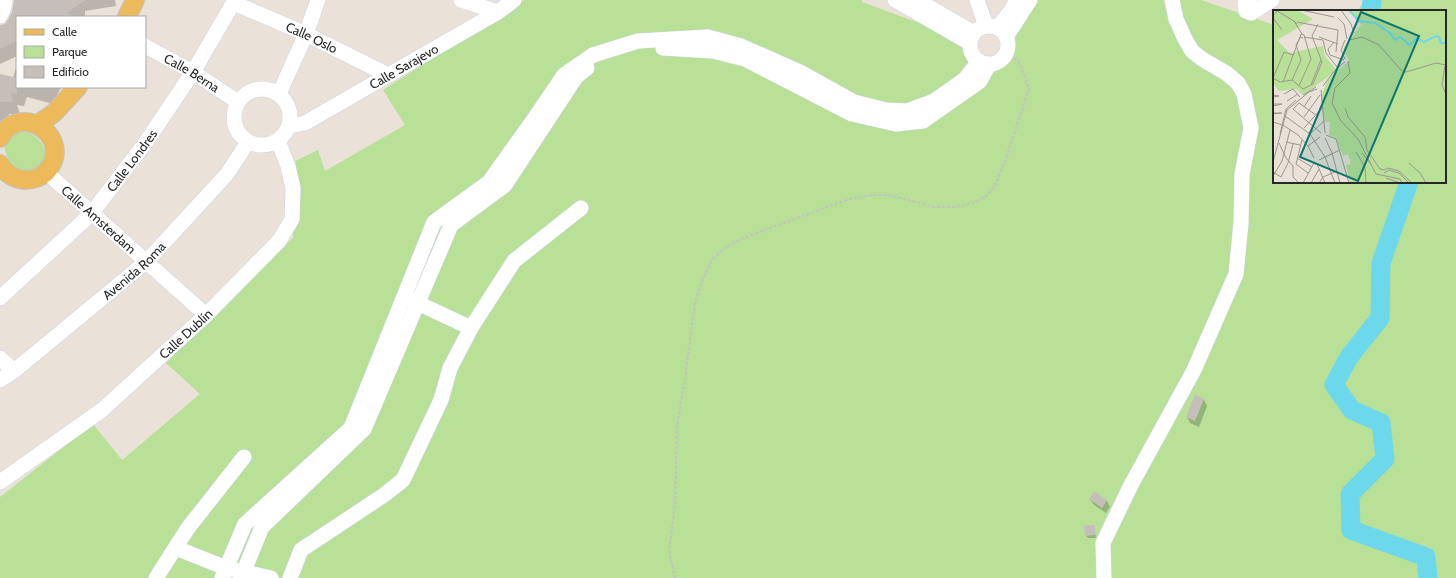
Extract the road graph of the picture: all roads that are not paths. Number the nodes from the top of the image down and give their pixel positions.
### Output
1 (5, 0) edge
2 (135, 0) edge
3 (318, 0) edge
4 (461, 0) edge
5 (514, 0) edge
6 (895, 0) edge
7 (917, 0) edge
8 (977, 0) edge
9 (1017, 0) edge
10 (1030, 0) edge
11 (1172, 0) edge
12 (1249, 0) edge
13 (1272, 0) edge
14 (234, 2) edge
15 (498, 12) junction
16 (0, 16) edge
17 (127, 16) edge
18 (987, 33) junction
19 (306, 34) junction
20 (146, 47) edge
21 (984, 62) junction
22 (193, 72) junction
23 (388, 75) junction
24 (77, 88) edge
25 (279, 94) junction
26 (238, 102) junction
27 (544, 116) junction
28 (289, 126) junction
29 (43, 129) junction
30 (0, 138) edge
31 (278, 141) junction
32 (248, 142) junction
33 (2, 171) edge
34 (46, 172) junction
35 (581, 208) dead end
36 (91, 214) junction
37 (146, 262) junction
38 (0, 298) edge
39 (404, 298) junction
40 (418, 303) junction
41 (206, 315) junction
42 (471, 328) junction
43 (0, 358) edge
44 (14, 371) junction
45 (0, 380) edge
46 (244, 457) dead end
47 (0, 482) edge
48 (176, 548) junction
49 (224, 573) edge
50 (242, 575) edge
51 (156, 578) edge
52 (271, 578) edge
53 (290, 578) edge
54 (1104, 578) edge

1 - 16 street
2 - 17 main road
3 - 19 street
4 - 15 street
5 - 15 street, Calle Sarajevo
6 - 18 street
7 - 18 street
8 - 18 street
9 - 18 street
10 - 18 street
11 - 54 street
12 - 13 street
14 - 19 street, Calle Oslo
14 - 22 street, Calle Londres
15 - 23 street, Calle Sarajevo
18 - 21 street
18 - 21 street
19 - 23 street, Calle Oslo
19 - 25 street
20 - 22 street, Calle Berna
21 - 27 street
22 - 26 street, Calle Berna
22 - 36 street, Calle Londres
23 - 28 street, Calle Sarajevo
24 - 29 main road
25 - 26 street
25 - 28 street
26 - 32 street
27 - 39 street
27 - 40 street
28 - 31 street
29 - 30 main road
29 - 34 main road
31 - 32 street
31 - 41 street, Calle Dublín
32 - 37 street, Avenida Roma
33 - 34 main road
34 - 36 street, Calle Amsterdam
35 - 42 street
36 - 37 street, Calle Amsterdam
36 - 38 street, Calle Londres
37 - 41 street, Calle Amsterdam
37 - 44 street, Avenida Roma
39 - 40 street
39 - 49 street
40 - 42 street
40 - 50 street
41 - 47 street, Calle Dublín
42 - 53 street
43 - 44 street
44 - 45 street, Avenida Roma
46 - 48 street
48 - 49 street
48 - 51 street
49 - 50 street
50 - 52 street

